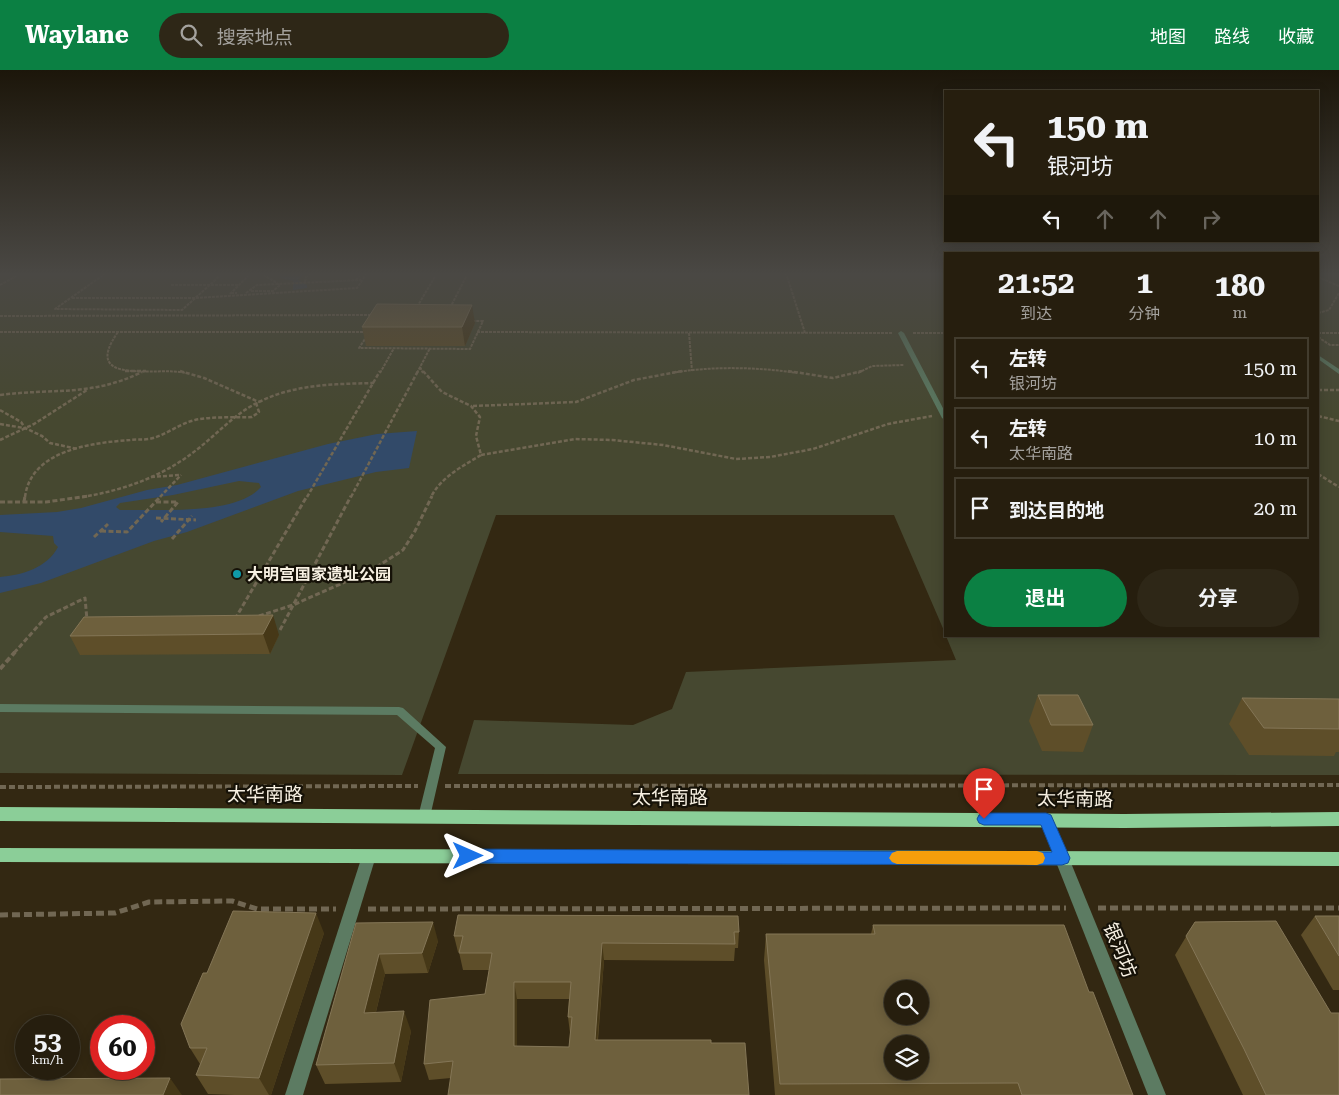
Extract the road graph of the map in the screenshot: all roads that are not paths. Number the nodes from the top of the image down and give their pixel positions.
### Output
1 (901, 333) road end
2 (1319, 358) edge
3 (1339, 372) edge
4 (944, 417) edge
5 (0, 708) edge
6 (0, 814) edge
7 (424, 817) junction
8 (1046, 819) junction
9 (1339, 819) edge
10 (0, 855) edge
11 (369, 856) junction
12 (1062, 858) junction
13 (1339, 859) edge
14 (294, 1095) edge
15 (1156, 1095) edge

1 - 4 lane
2 - 3 lane
5 - 7 lane
6 - 7 main road, 太华南路
7 - 8 main road, 太华南路
8 - 9 main road, 太华南路
8 - 12 street, 银河坊
10 - 11 main road
11 - 12 main road
11 - 14 street
12 - 13 main road
12 - 15 street, 银河坊

